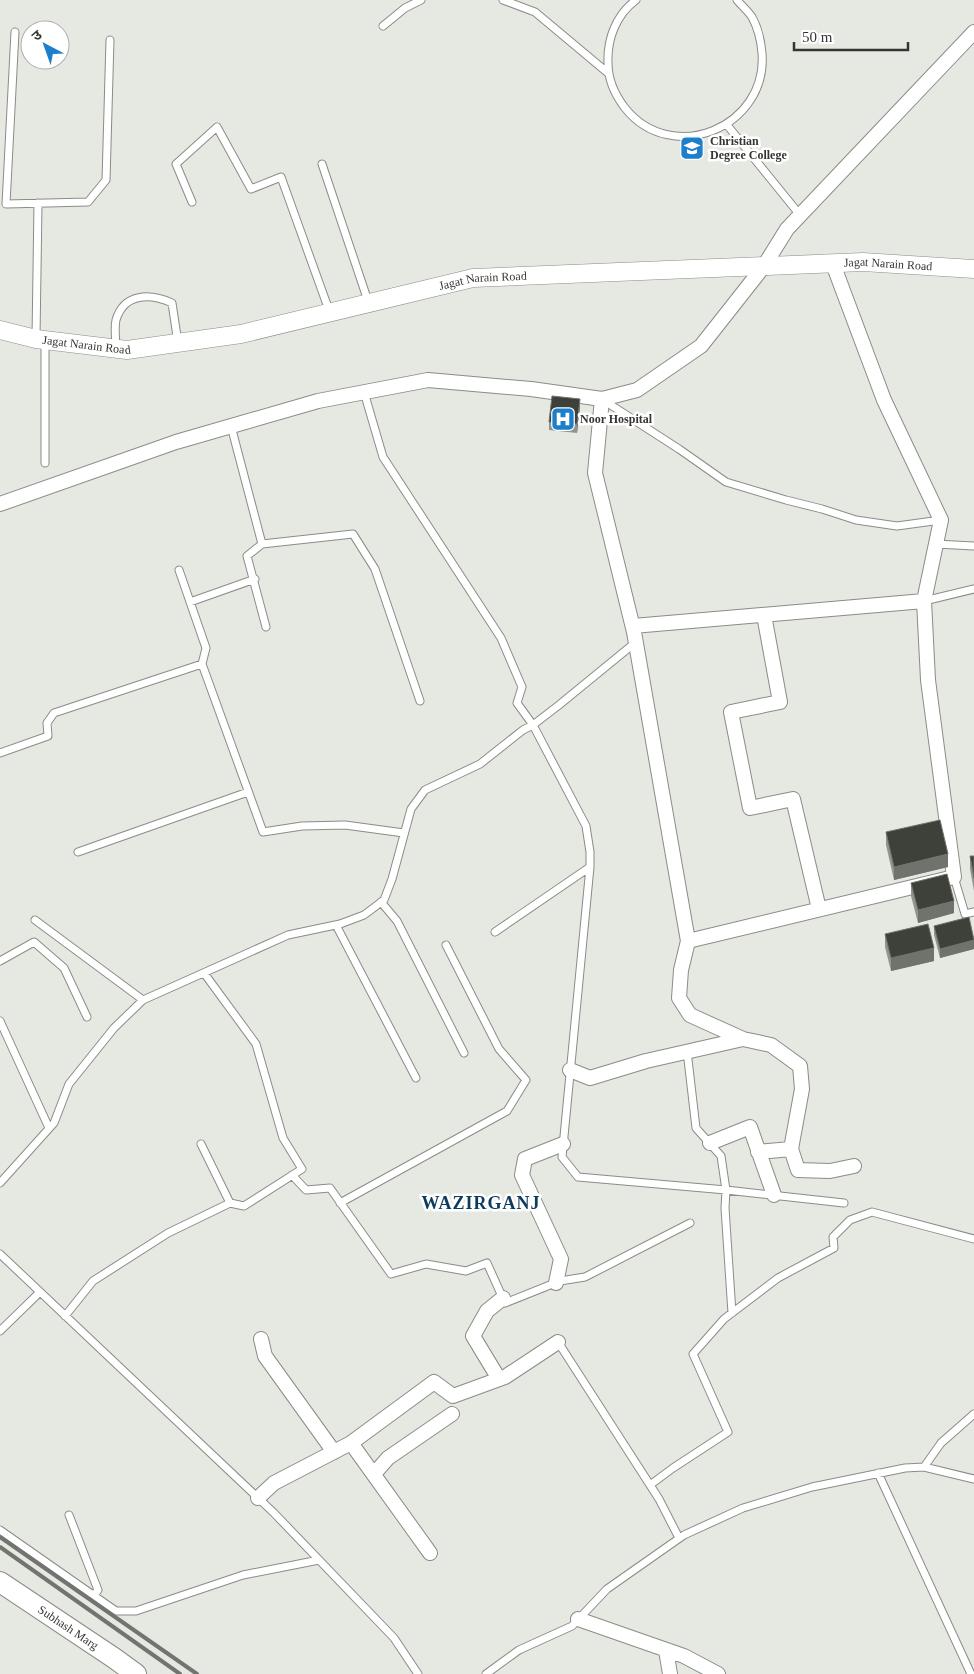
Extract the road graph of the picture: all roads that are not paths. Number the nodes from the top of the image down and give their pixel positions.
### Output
1 (421, 0) edge
2 (503, 0) edge
3 (636, 0) edge
4 (737, 0) edge
5 (382, 26) dead end
6 (15, 32) dead end
7 (974, 32) edge
8 (110, 40) dead end
9 (608, 73) junction
10 (727, 124) junction
11 (322, 164) dead end
12 (192, 202) dead end
13 (38, 203) junction
14 (800, 215) junction
15 (833, 264) junction
16 (764, 266) junction
17 (974, 269) edge
18 (369, 304) junction
19 (330, 313) junction
20 (0, 330) edge
21 (40, 339) junction
22 (178, 343) junction
23 (116, 349) junction
24 (364, 392) junction
25 (602, 400) junction
26 (231, 426) junction
27 (45, 463) dead end
28 (0, 504) edge
29 (941, 520) junction
30 (262, 544) junction
31 (936, 544) junction
32 (974, 546) edge
33 (179, 570) dead end
34 (255, 579) junction
35 (974, 589) edge
36 (924, 601) junction
37 (190, 602) junction
38 (764, 615) junction
39 (633, 626) junction
40 (266, 627) dead end
41 (636, 642) junction
42 (202, 664) junction
43 (420, 701) dead end
44 (533, 725) junction
45 (0, 753) edge
46 (248, 792) junction
47 (404, 834) junction
48 (78, 852) dead end
49 (590, 868) junction
50 (954, 877) junction
51 (381, 902) junction
52 (819, 909) junction
53 (974, 912) edge
54 (35, 920) dead end
55 (336, 925) junction
56 (496, 932) dead end
57 (688, 941) junction
58 (446, 946) dead end
59 (0, 961) edge
60 (204, 972) junction
61 (143, 1000) junction
62 (86, 1017) dead end
63 (0, 1021) edge
64 (743, 1039) junction
65 (687, 1051) junction
66 (464, 1053) dead end
67 (570, 1070) junction
68 (416, 1078) dead end
69 (49, 1128) junction
70 (710, 1143) junction
71 (201, 1144) dead end
72 (563, 1144) junction
73 (791, 1149) junction
74 (758, 1152) junction
75 (854, 1166) dead end
76 (292, 1175) junction
77 (0, 1183) edge
78 (726, 1190) junction
79 (774, 1195) junction
80 (230, 1202) junction
81 (340, 1203) junction
82 (844, 1203) dead end
83 (690, 1223) dead end
84 (974, 1239) edge
85 (0, 1254) edge
86 (556, 1283) junction
87 (40, 1292) junction
88 (503, 1298) junction
89 (732, 1313) junction
90 (65, 1316) junction
91 (0, 1331) edge
92 (261, 1338) dead end
93 (558, 1342) joint
94 (499, 1380) junction
95 (452, 1414) dead end
96 (974, 1414) edge
97 (351, 1443) junction
98 (334, 1452) junction
99 (924, 1468) junction
100 (878, 1473) junction
101 (374, 1474) junction
102 (974, 1479) edge
103 (650, 1485) junction
104 (258, 1498) junction
105 (69, 1515) dead end
106 (0, 1530) edge
107 (679, 1538) junction
108 (430, 1553) dead end
109 (319, 1560) junction
110 (1, 1584) edge
111 (94, 1595) junction
112 (578, 1619) junction
113 (666, 1650) junction
114 (136, 1674) edge
115 (418, 1674) edge
116 (486, 1674) edge
117 (670, 1674) edge
118 (718, 1674) edge
119 (971, 1674) edge

1 - 5 lane
2 - 9 lane
3 - 9 lane
4 - 10 lane
6 - 13 lane
7 - 14 street
8 - 13 lane
9 - 10 lane
10 - 14 lane
11 - 18 lane
12 - 19 lane
13 - 21 lane
14 - 16 street
15 - 16 street, Jagat Narain Road
15 - 17 street, Jagat Narain Road
15 - 29 street
16 - 18 street, Jagat Narain Road
16 - 25 street
18 - 19 street, Jagat Narain Road
19 - 22 street, Jagat Narain Road
20 - 21 street, Jagat Narain Road
21 - 23 street, Jagat Narain Road
21 - 27 lane
22 - 23 street, Jagat Narain Road
22 - 23 lane
24 - 25 street
24 - 26 street
24 - 44 lane
25 - 29 lane
25 - 39 street
26 - 28 street
26 - 30 lane
29 - 31 street
30 - 34 lane
30 - 43 lane
31 - 32 lane
31 - 36 street
33 - 37 lane
34 - 37 lane
34 - 40 lane
35 - 36 lane
36 - 38 street
36 - 50 street
37 - 42 lane
38 - 39 street
38 - 52 street
39 - 41 street
41 - 44 lane
41 - 57 street
42 - 45 lane
42 - 46 lane
44 - 47 lane
44 - 49 lane
46 - 47 lane
46 - 48 lane
47 - 51 lane
49 - 56 lane
49 - 67 lane
50 - 52 street
50 - 53 lane
51 - 55 lane
51 - 66 lane
52 - 57 street
54 - 61 lane
55 - 60 lane
55 - 68 lane
57 - 64 street
58 - 81 lane
59 - 62 lane
60 - 61 lane
60 - 76 lane
61 - 69 lane
63 - 69 lane
64 - 65 street
64 - 73 street
65 - 67 street
65 - 70 lane
67 - 72 lane
69 - 77 lane
70 - 74 street
70 - 78 lane
71 - 80 lane
72 - 78 lane
72 - 86 street
73 - 74 street
73 - 75 street
74 - 79 street
76 - 80 lane
76 - 81 lane
78 - 79 lane
78 - 89 lane
79 - 82 lane
80 - 90 lane
81 - 88 lane
83 - 86 lane
84 - 89 lane
85 - 87 lane
86 - 88 lane
87 - 90 lane
87 - 91 lane
88 - 94 street
89 - 103 lane
90 - 104 lane
92 - 98 street
93 - 94 street
93 - 103 lane
94 - 97 street
95 - 101 street
96 - 99 lane
97 - 98 street
97 - 101 street
98 - 104 street
99 - 100 lane
99 - 102 lane
100 - 107 lane
100 - 119 lane
101 - 108 street
103 - 107 lane
104 - 109 lane
105 - 111 lane
106 - 111 lane
107 - 112 lane
109 - 111 lane
109 - 115 lane
110 - 114 main road, Subhash Marg
112 - 113 street
112 - 116 lane
113 - 117 street
113 - 118 street

